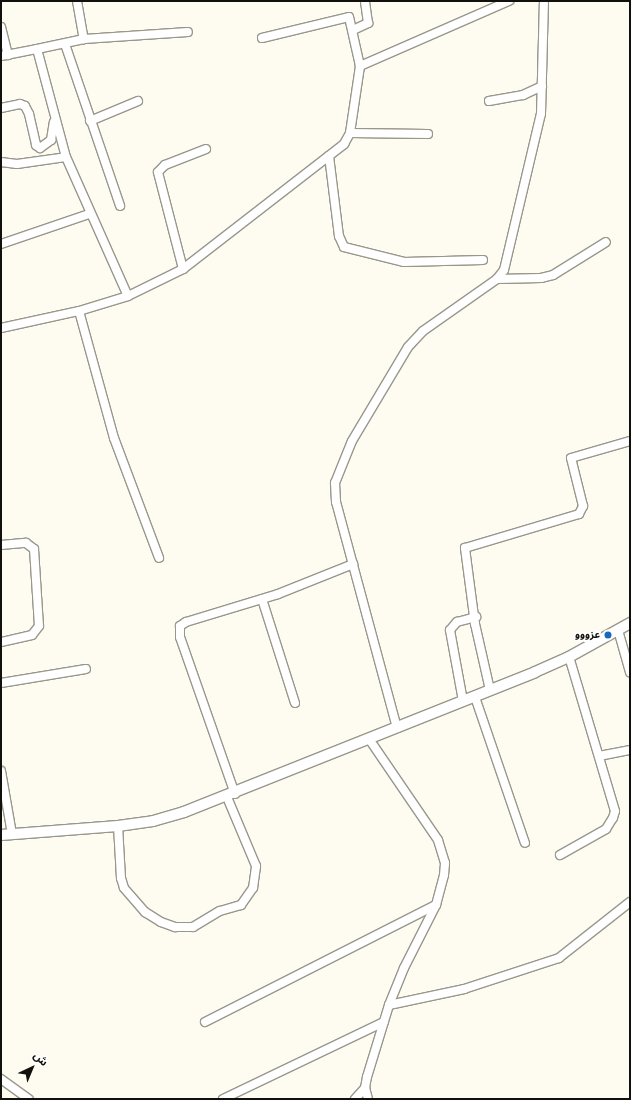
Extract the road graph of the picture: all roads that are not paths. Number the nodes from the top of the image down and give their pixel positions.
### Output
1 (77, 1) edge
2 (365, 1) edge
3 (509, 1) edge
4 (544, 1) edge
5 (1, 27) edge
6 (353, 30) junction
7 (188, 32) dead end
8 (262, 38) dead end
9 (84, 40) junction
10 (64, 44) junction
11 (37, 49) junction
12 (4, 56) edge
13 (360, 66) junction
14 (542, 86) junction
15 (138, 101) dead end
16 (489, 101) dead end
17 (1, 108) edge
18 (55, 120) junction
19 (90, 121) junction
20 (350, 133) junction
21 (428, 134) dead end
22 (206, 149) dead end
23 (329, 156) junction
24 (66, 157) junction
25 (1, 162) edge
26 (120, 206) dead end
27 (89, 214) junction
28 (606, 242) dead end
29 (1, 244) edge
30 (483, 260) dead end
31 (183, 269) junction
32 (497, 279) junction
33 (128, 296) junction
34 (79, 311) junction
35 (1, 328) edge
36 (630, 441) edge
37 (1, 545) edge
38 (159, 558) dead end
39 (353, 564) junction
40 (262, 599) junction
41 (476, 617) junction
42 (630, 623) edge
43 (618, 630) junction
44 (1, 642) edge
45 (569, 657) junction
46 (86, 669) dead end
47 (630, 672) edge
48 (1, 683) edge
49 (490, 690) junction
50 (475, 697) junction
51 (463, 701) junction
52 (295, 703) dead end
53 (397, 728) junction
54 (369, 739) junction
55 (630, 750) edge
56 (599, 756) junction
57 (1, 771) edge
58 (231, 795) junction
59 (118, 826) junction
60 (12, 834) junction
61 (1, 835) edge
62 (525, 843) dead end
63 (560, 855) dead end
64 (630, 902) edge
65 (436, 905) junction
66 (389, 1005) junction
67 (205, 1022) dead end
68 (384, 1022) junction
69 (1, 1079) edge
70 (365, 1088) junction
71 (29, 1099) edge
72 (223, 1099) edge
73 (355, 1099) edge
74 (368, 1099) edge

1 - 9 street
2 - 6 street
3 - 13 street
4 - 14 street
5 - 12 street
6 - 8 street
6 - 13 street
7 - 9 street
9 - 10 street
10 - 11 street
10 - 19 street
11 - 12 street
11 - 18 street
13 - 20 street
14 - 16 street
14 - 32 street
15 - 19 street
17 - 18 street
18 - 24 street
19 - 26 street
20 - 21 street
20 - 23 street
22 - 31 street
23 - 30 street
23 - 31 street
24 - 25 street
24 - 27 street
27 - 29 street
27 - 33 street
28 - 32 street
31 - 33 street
32 - 39 street
33 - 34 street
34 - 35 street
34 - 38 street
36 - 41 street
37 - 44 street
39 - 40 street
39 - 53 street
40 - 52 street
40 - 58 street
41 - 49 street
41 - 51 street
42 - 43 street
43 - 45 street
43 - 47 street
45 - 49 street
45 - 56 street
46 - 48 street
49 - 50 street
50 - 51 street
50 - 62 street
51 - 53 street
53 - 54 street
54 - 58 street
54 - 65 street
55 - 56 street
56 - 63 street
57 - 60 street
58 - 59 street
58 - 59 street
59 - 60 street
60 - 61 street
64 - 66 street
65 - 66 street
65 - 67 street
66 - 68 street
68 - 70 street
68 - 72 street
69 - 71 street
70 - 73 street
70 - 74 street

